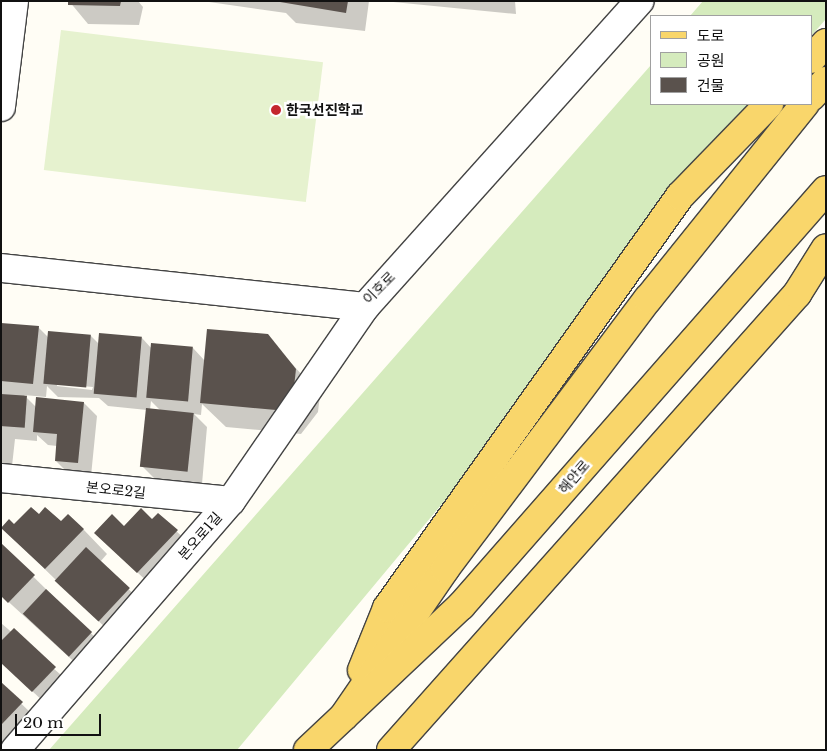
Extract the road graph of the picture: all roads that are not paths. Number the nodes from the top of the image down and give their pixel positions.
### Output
1 (14, 1) edge
2 (640, 1) edge
3 (826, 43) edge
4 (812, 58) edge
5 (4, 64) edge
6 (826, 81) edge
7 (812, 96) edge
8 (768, 105) edge
9 (804, 105) edge
10 (1, 107) edge
11 (826, 190) edge
12 (826, 248) edge
13 (1, 268) edge
14 (826, 275) edge
15 (797, 294) junction
16 (365, 307) junction
17 (2, 480) edge
18 (231, 501) junction
19 (344, 716) junction
20 (15, 750) edge
21 (308, 750) edge
22 (391, 750) edge

1 - 5 street
2 - 16 street, 이호로
3 - 4 main road
5 - 10 street
6 - 7 main road
8 - 19 main road
9 - 19 main road
11 - 19 main road, 해안로
12 - 15 main road
13 - 16 street, 이호로
14 - 15 main road
15 - 22 main road
16 - 18 street, 본오로1길
17 - 18 street, 본오로2길
18 - 20 street, 본오로1길
19 - 21 main road, 해안로

